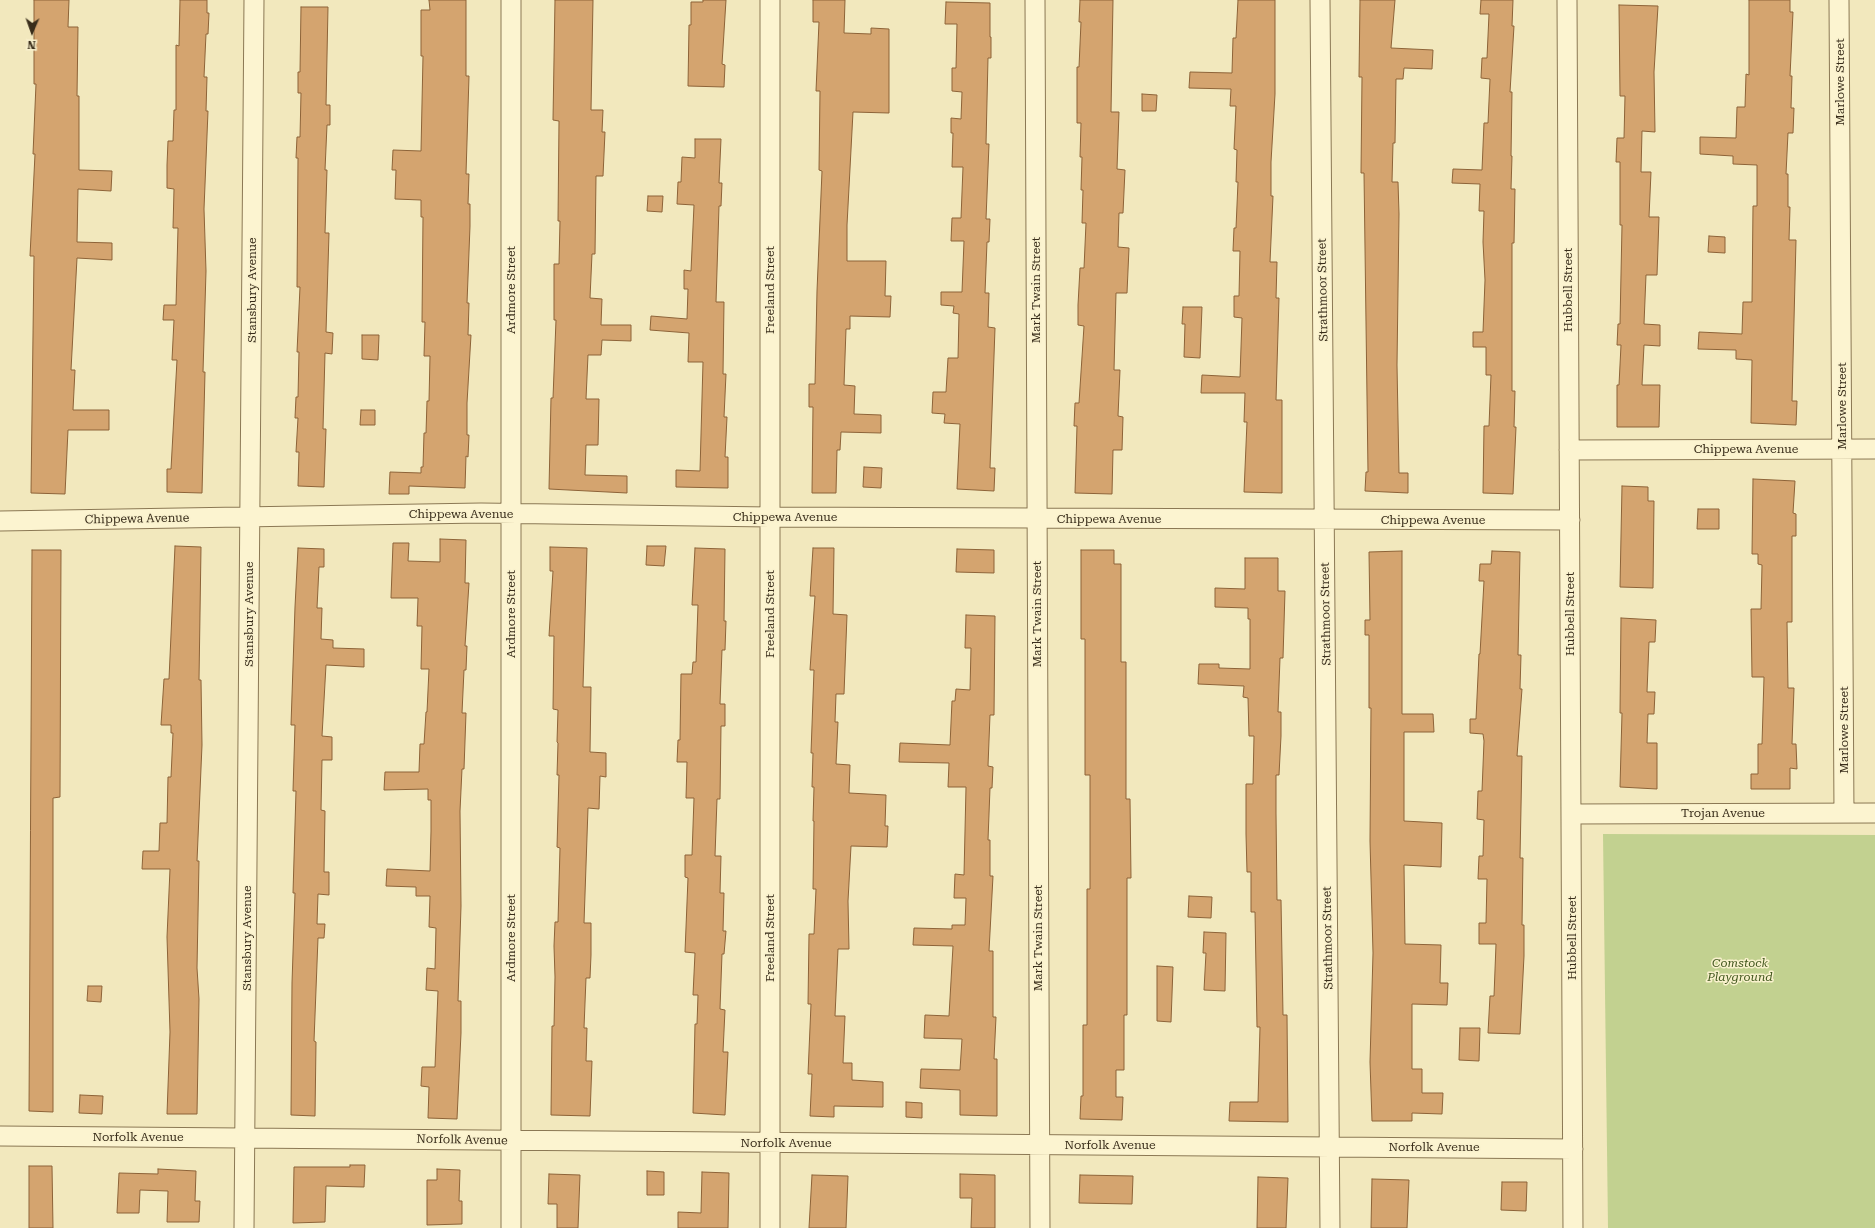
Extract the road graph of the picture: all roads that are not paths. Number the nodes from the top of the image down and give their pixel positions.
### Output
1 (254, 0) edge
2 (511, 0) edge
3 (770, 0) edge
4 (1035, 0) edge
5 (1320, 0) edge
6 (1566, 0) edge
7 (1839, 0) edge
8 (1842, 449) junction
9 (1875, 449) edge
10 (1569, 450) junction
11 (511, 514) junction
12 (250, 516) junction
13 (770, 518) junction
14 (1036, 519) junction
15 (1325, 520) junction
16 (1570, 520) junction
17 (0, 521) edge
18 (1844, 813) junction
19 (1875, 813) edge
20 (1571, 814) junction
21 (0, 1136) edge
22 (245, 1138) junction
23 (511, 1141) junction
24 (770, 1142) junction
25 (1039, 1144) junction
26 (1330, 1147) junction
27 (1573, 1149) junction
28 (244, 1228) edge
29 (511, 1228) edge
30 (770, 1228) edge
31 (1040, 1228) edge
32 (1330, 1228) edge
33 (1573, 1228) edge

1 - 12 street, Stansbury Avenue
2 - 11 street, Ardmore Street
3 - 13 street, Freeland Street
4 - 14 street, Mark Twain Street
5 - 15 street, Strathmoor Street
6 - 10 street, Hubbell Street
7 - 8 street, Marlowe Street
8 - 9 street, Chippewa Avenue
8 - 10 street, Chippewa Avenue
8 - 18 street, Marlowe Street
10 - 16 street, Hubbell Street
11 - 12 street, Chippewa Avenue
11 - 13 street, Chippewa Avenue
11 - 23 street, Ardmore Street
12 - 17 street, Chippewa Avenue
12 - 22 street, Stansbury Avenue
13 - 14 street, Chippewa Avenue
13 - 24 street, Freeland Street
14 - 15 street, Chippewa Avenue
14 - 25 street, Mark Twain Street
15 - 16 street, Chippewa Avenue
15 - 26 street, Strathmoor Street
16 - 20 street, Hubbell Street
18 - 19 street, Trojan Avenue
18 - 20 street, Trojan Avenue
20 - 27 street, Hubbell Street
21 - 22 street, Norfolk Avenue
22 - 23 street, Norfolk Avenue
22 - 28 street, Stansbury Avenue
23 - 24 street, Norfolk Avenue
23 - 29 street, Ardmore Street
24 - 25 street, Norfolk Avenue
24 - 30 street, Freeland Street
25 - 26 street, Norfolk Avenue
25 - 31 street, Mark Twain Street
26 - 27 street, Norfolk Avenue
26 - 32 street, Strathmoor Street
27 - 33 street, Hubbell Street

